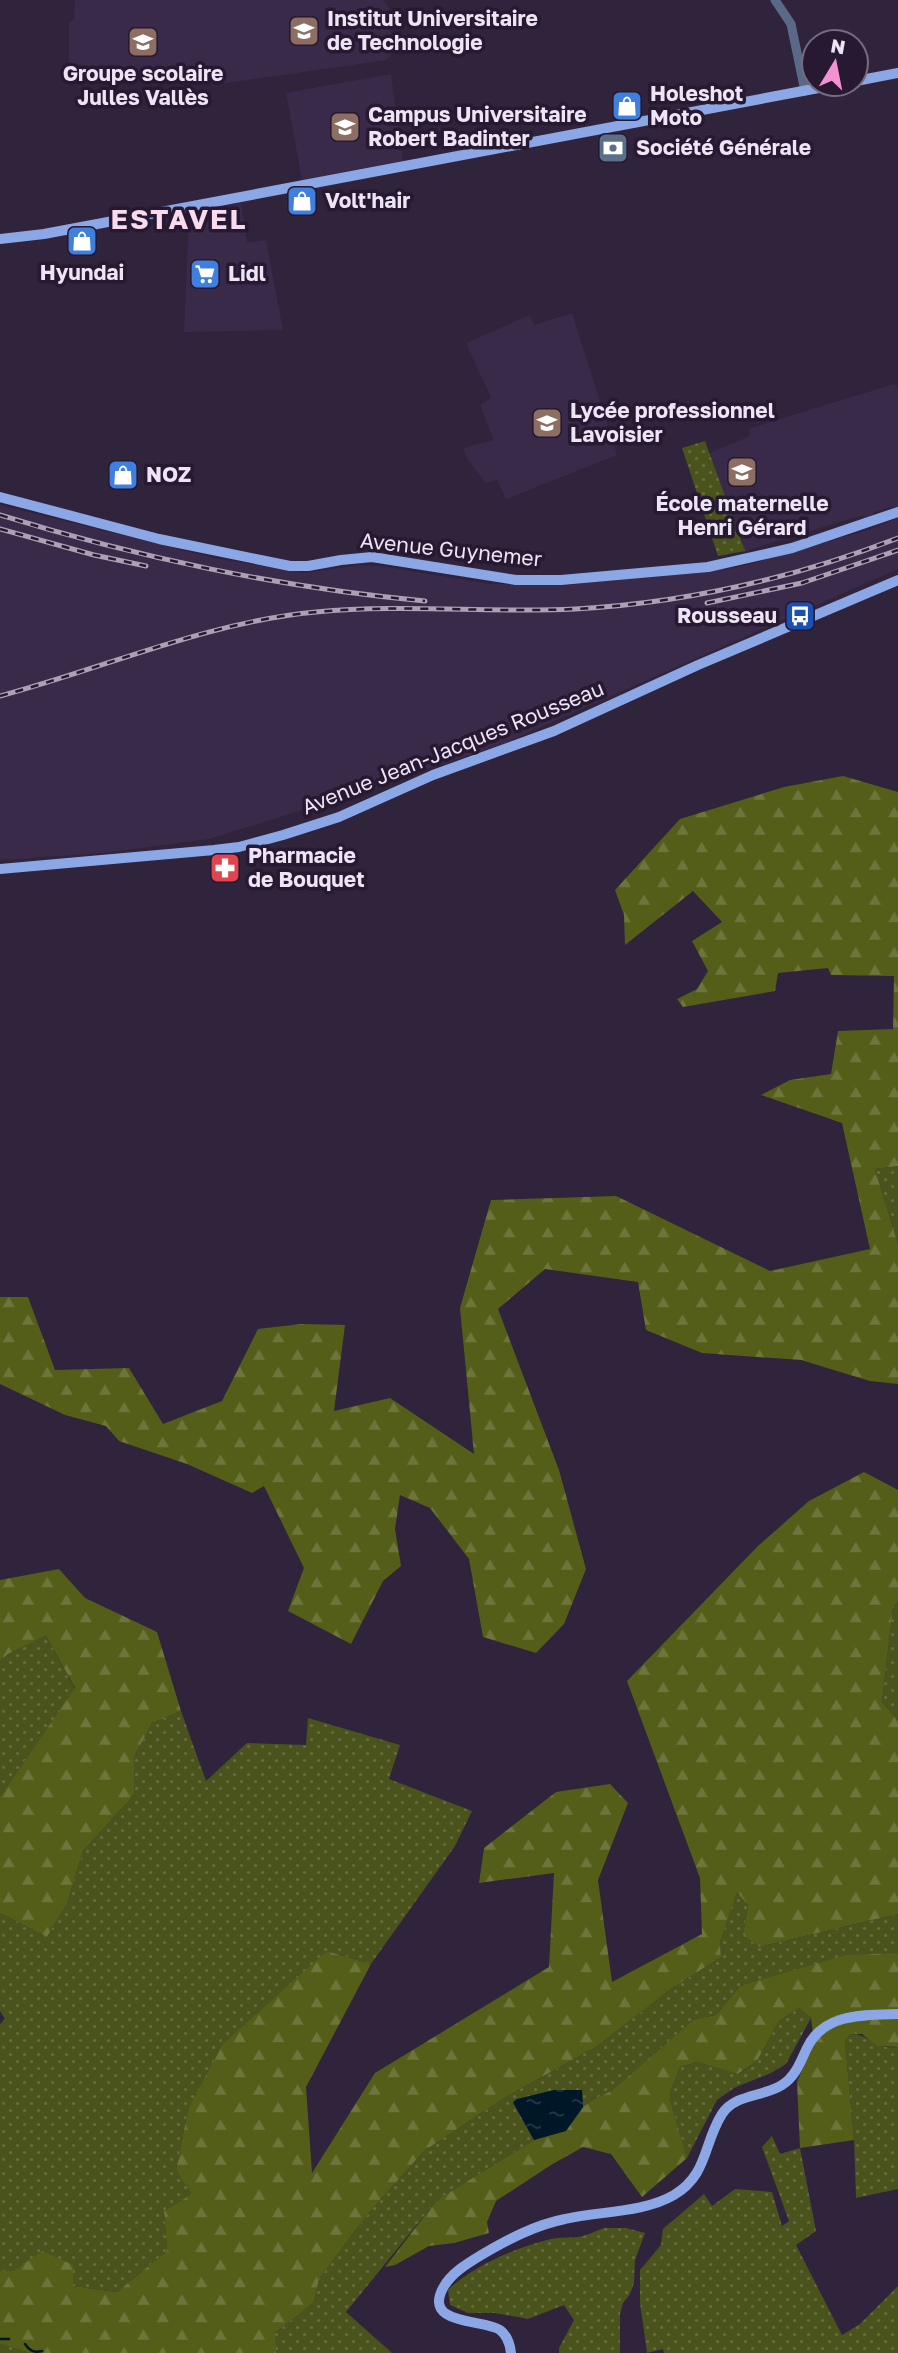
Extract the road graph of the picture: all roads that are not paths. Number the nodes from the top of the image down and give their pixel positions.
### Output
1 (775, 0) edge
2 (800, 67) edge
3 (898, 73) edge
4 (870, 78) edge
5 (800, 92) edge
6 (44, 234) junction
7 (0, 239) edge
8 (0, 247) edge
9 (0, 498) edge
10 (898, 512) edge
11 (898, 580) edge
12 (0, 869) edge
13 (898, 2014) edge
14 (511, 2353) edge

1 - 2 street
3 - 4 main road
5 - 6 main road
6 - 7 main road
6 - 8 main road
9 - 10 main road, Avenue Guynemer
11 - 12 main road, Avenue Jean-Jacques Rousseau
13 - 14 main road

